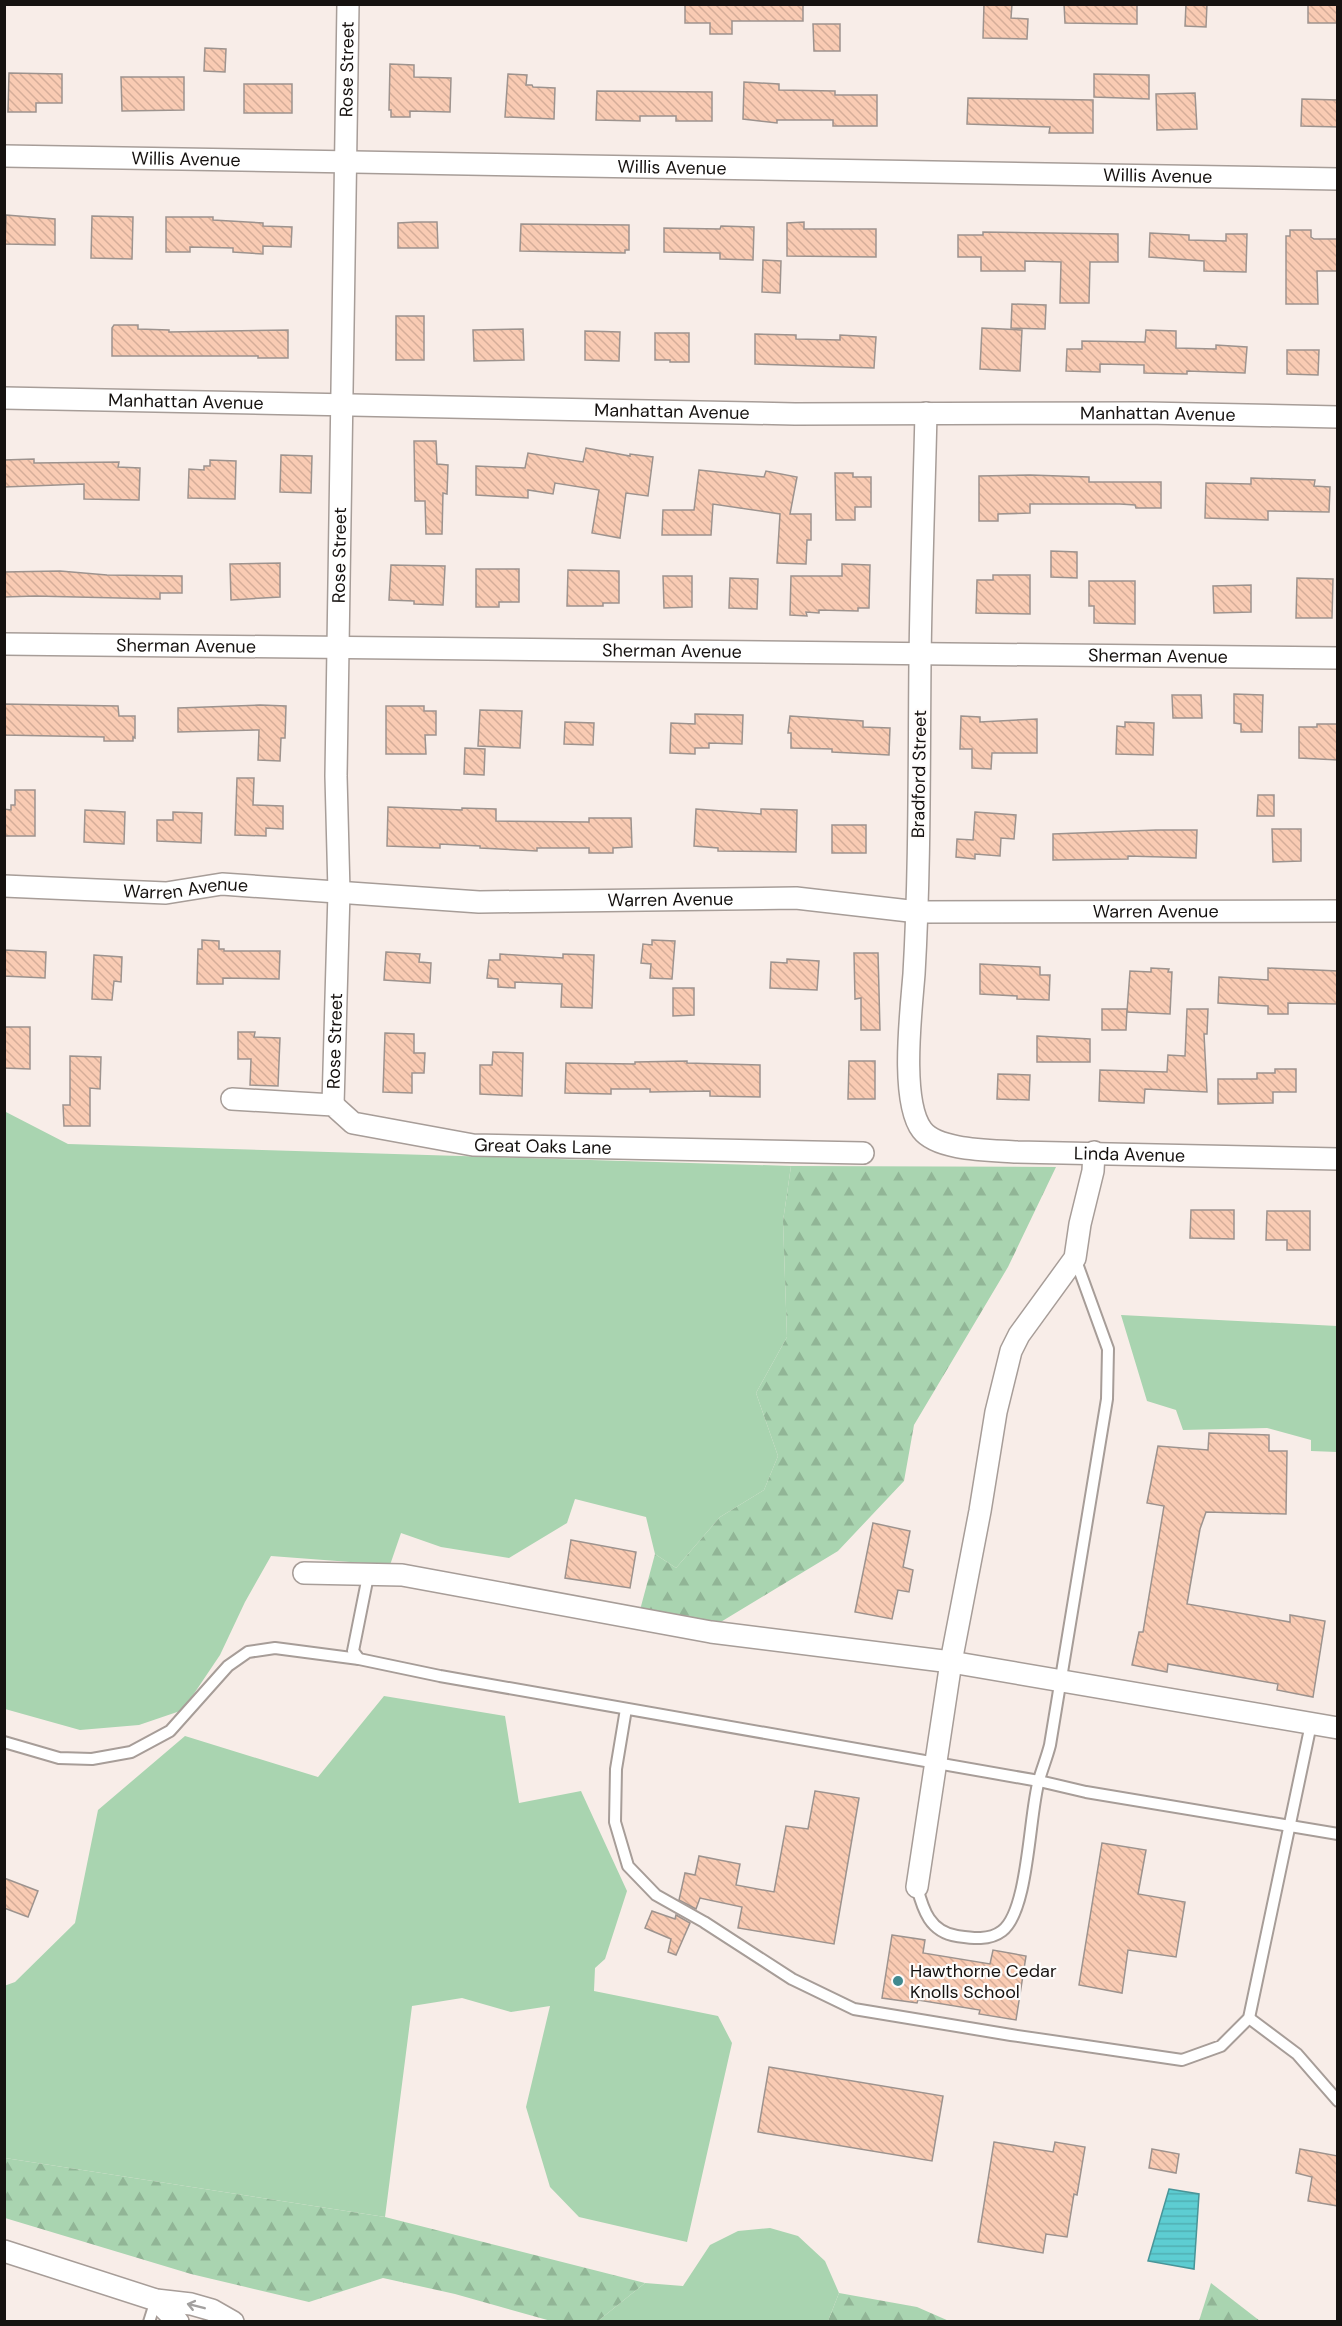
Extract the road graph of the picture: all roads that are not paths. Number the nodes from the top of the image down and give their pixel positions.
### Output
1 (348, 4) edge
2 (4, 156) edge
3 (345, 163) junction
4 (1338, 179) edge
5 (4, 398) edge
6 (343, 404) junction
7 (926, 413) junction
8 (1338, 417) edge
9 (4, 644) edge
10 (338, 648) junction
11 (920, 655) junction
12 (1338, 658) edge
13 (4, 886) edge
14 (339, 892) junction
15 (1338, 911) edge
16 (918, 912) junction
17 (232, 1099) dead end
18 (333, 1105) junction
19 (923, 1132) joint
20 (1094, 1152) junction
21 (863, 1153) dead end
22 (1338, 1159) edge
23 (1075, 1258) junction
24 (304, 1573) dead end
25 (368, 1576) junction
26 (359, 1659) junction
27 (951, 1662) junction
28 (1060, 1680) junction
29 (626, 1709) junction
30 (1311, 1724) junction
31 (1338, 1728) edge
32 (4, 1742) edge
33 (935, 1762) junction
34 (1039, 1781) junction
35 (1290, 1826) junction
36 (1338, 1834) edge
37 (916, 1887) joint
38 (1249, 2018) junction
39 (1338, 2101) edge
40 (4, 2251) edge
41 (156, 2300) junction
42 (149, 2322) edge
43 (178, 2322) edge
44 (233, 2322) edge

1 - 3 street, Rose Street
2 - 3 street, Willis Avenue
3 - 4 street, Willis Avenue
3 - 6 street, Rose Street
5 - 6 street, Manhattan Avenue
6 - 7 street, Manhattan Avenue
6 - 10 street, Rose Street
7 - 8 street, Manhattan Avenue
7 - 11 street, Bradford Street
9 - 10 street, Sherman Avenue
10 - 11 street, Sherman Avenue
10 - 14 street, Rose Street
11 - 12 street, Sherman Avenue
11 - 16 street, Bradford Street
13 - 14 street, Warren Avenue
14 - 16 street, Warren Avenue
14 - 18 street, Rose Street
15 - 16 street, Warren Avenue
16 - 19 street, Bradford Street
17 - 18 street
18 - 21 street, Great Oaks Lane
19 - 20 street, Linda Avenue
20 - 22 street, Linda Avenue
20 - 23 street
23 - 27 street
23 - 28 lane
24 - 25 street
25 - 26 lane
25 - 27 street
26 - 29 lane
26 - 32 lane
27 - 28 street
27 - 33 street
28 - 30 street
28 - 34 lane
29 - 33 lane
29 - 38 lane
30 - 31 street
30 - 35 lane
33 - 34 lane
33 - 37 street
34 - 35 lane
34 - 37 lane
35 - 36 lane
35 - 38 lane
38 - 39 lane
40 - 41 street
41 - 42 lane
41 - 43 street
44 -> 41 street

